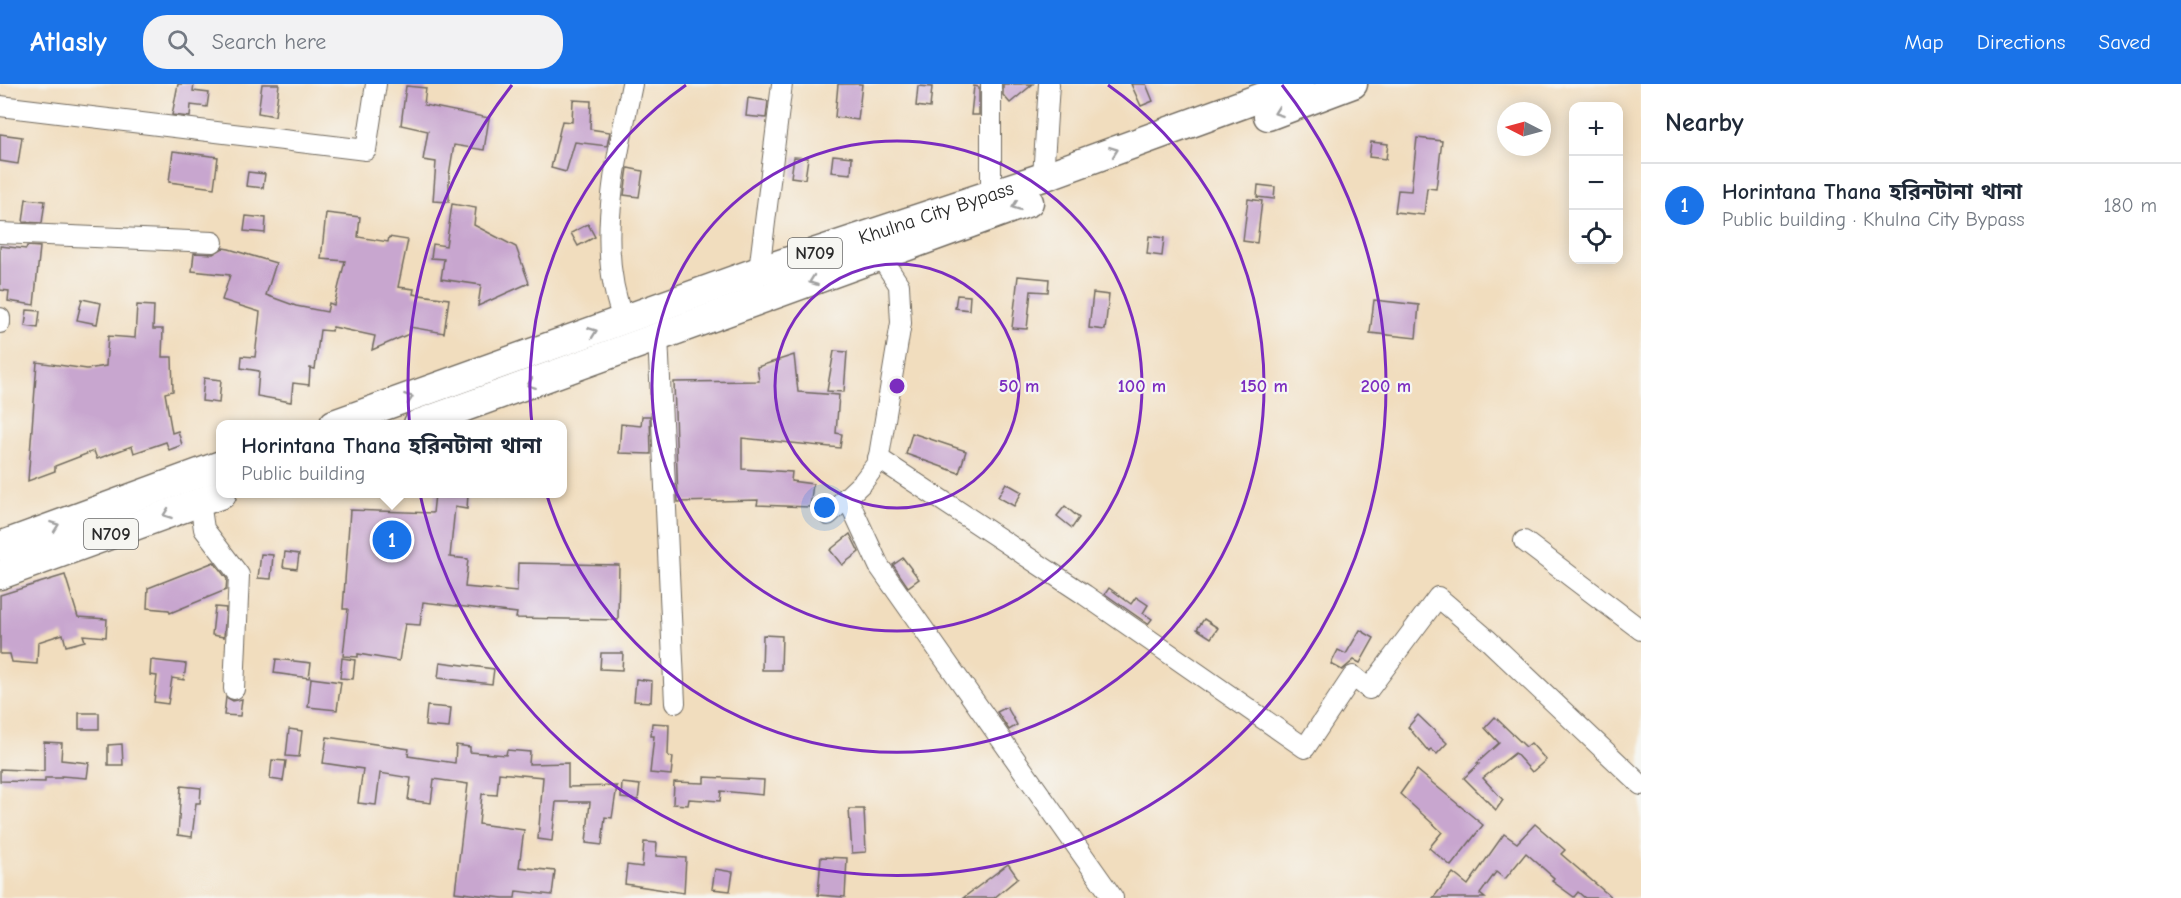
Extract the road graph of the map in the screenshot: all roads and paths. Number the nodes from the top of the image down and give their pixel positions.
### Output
1 (376, 84) edge
2 (632, 84) edge
3 (782, 84) edge
4 (991, 84) edge
5 (1049, 84) edge
6 (1298, 84) edge
7 (1353, 84) edge
8 (0, 106) edge
9 (1043, 177) junction
10 (991, 194) junction
11 (0, 233) edge
12 (213, 242) dead end
13 (880, 256) junction
14 (759, 271) junction
15 (0, 318) edge
16 (624, 321) junction
17 (0, 323) edge
18 (658, 336) junction
19 (345, 420) edge
20 (429, 420) edge
21 (878, 458) junction
22 (216, 467) edge
23 (847, 497) junction
24 (211, 498) edge
25 (828, 515) dead end
26 (1524, 541) dead end
27 (0, 546) edge
28 (0, 574) edge
29 (1641, 630) edge
30 (234, 689) dead end
31 (675, 703) dead end
32 (1641, 785) edge
33 (1113, 898) edge

1 - 8 street
2 - 16 street
3 - 14 street
4 - 10 street
5 - 9 street
9 -> 6 highway, Khulna City Bypass / N709
7 -> 13 highway, Khulna City Bypass / N709
9 - 10 highway, Khulna City Bypass / N709
10 - 14 highway, Khulna City Bypass / N709
11 - 12 street
13 -> 18 highway, Khulna City Bypass / N709
13 - 21 street
14 - 16 highway, Khulna City Bypass / N709
15 - 17 street
19 -> 16 highway, Khulna City Bypass / N709
18 -> 20 highway, Khulna City Bypass / N709
18 - 31 street
21 - 23 street
21 - 32 street
27 -> 22 highway, N709
23 - 25 street
23 - 33 street
24 -> 28 highway, N709
24 - 30 street
26 - 29 street

